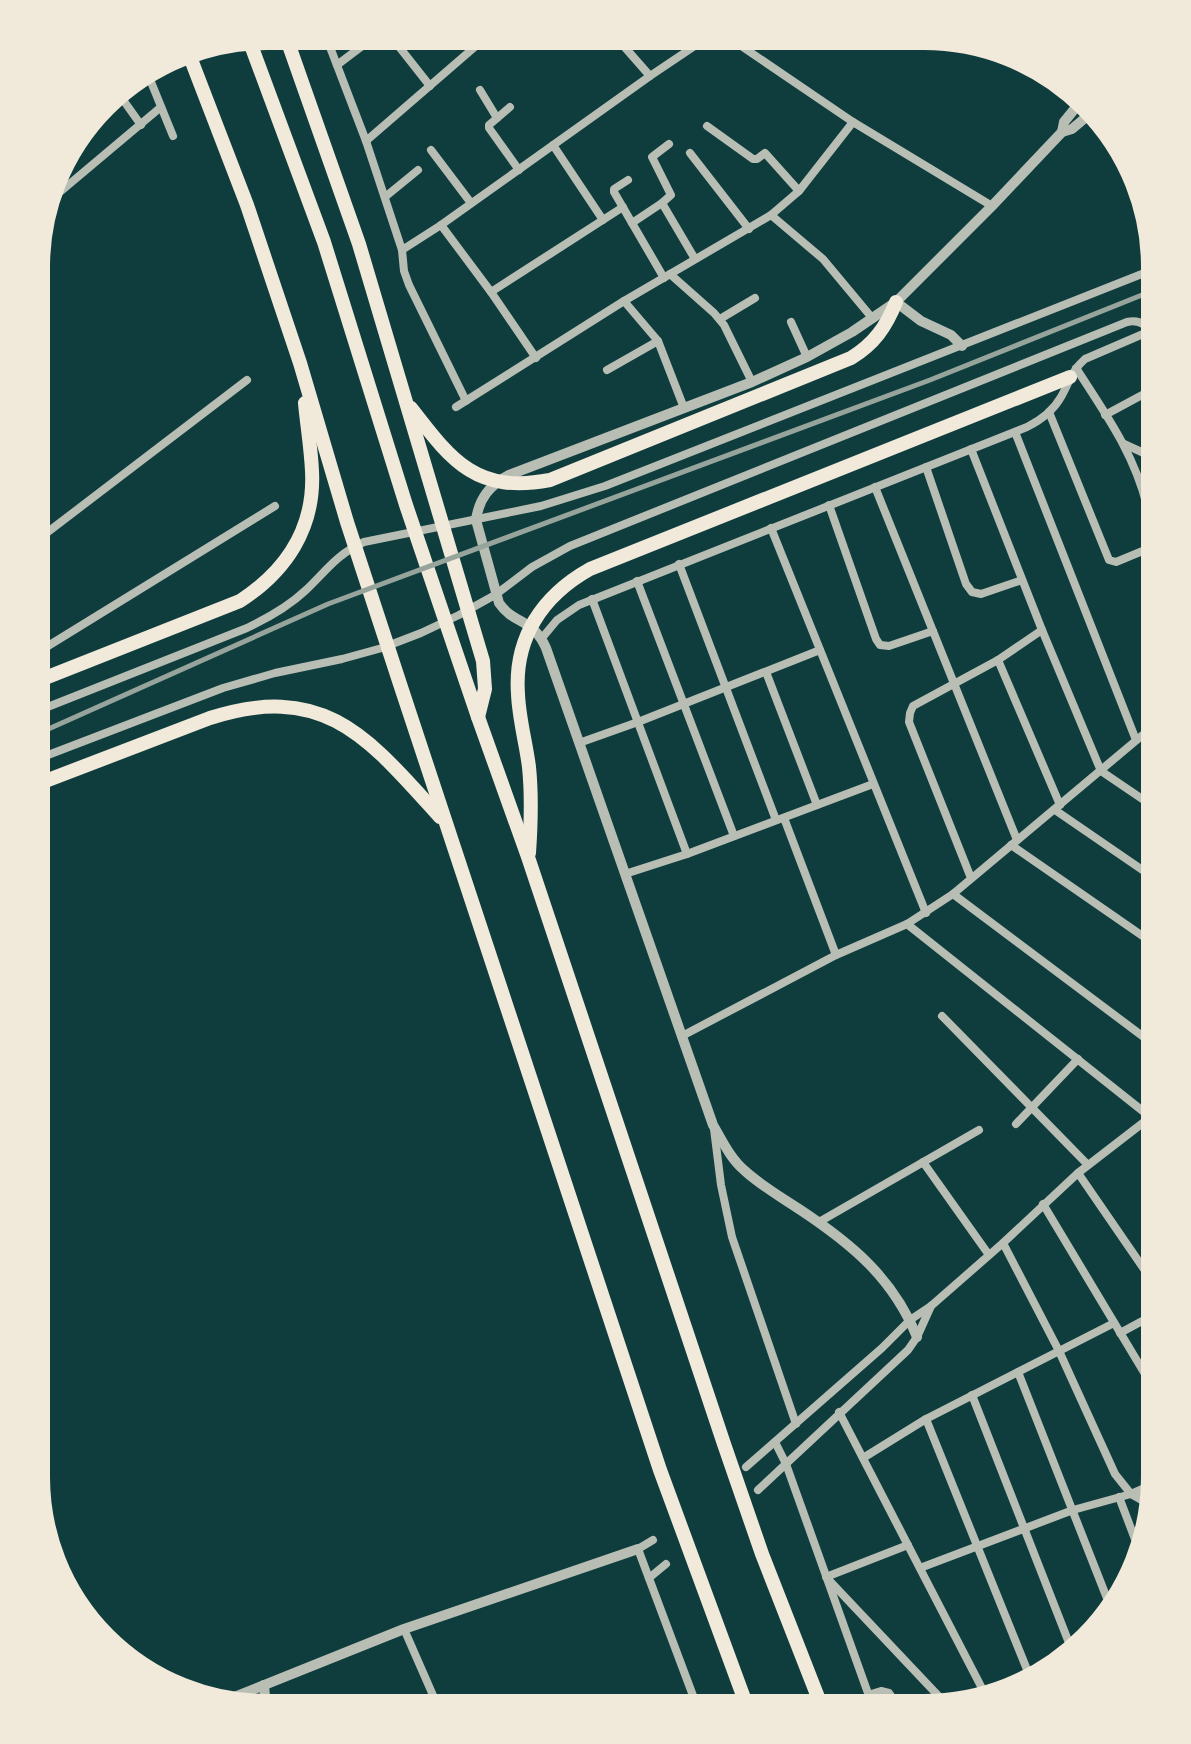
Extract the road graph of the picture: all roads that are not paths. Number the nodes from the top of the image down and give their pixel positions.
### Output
1 (290, 48) edge
2 (330, 48) edge
3 (359, 48) edge
4 (400, 48) edge
5 (474, 48) edge
6 (625, 48) edge
7 (692, 48) edge
8 (744, 48) edge
9 (252, 49) edge
10 (192, 62) edge
11 (337, 65) junction
12 (650, 76) junction
13 (151, 81) edge
14 (430, 86) junction
15 (480, 90) dead end
16 (124, 101) edge
17 (161, 107) junction
18 (510, 107) dead end
19 (1075, 109) edge
20 (497, 118) junction
21 (1084, 118) edge
22 (853, 122) junction
23 (141, 125) junction
24 (707, 126) dead end
25 (1062, 132) junction
26 (173, 136) dead end
27 (366, 141) junction
28 (669, 144) dead end
29 (553, 145) junction
30 (431, 150) dead end
31 (690, 153) dead end
32 (418, 170) dead end
33 (519, 170) junction
34 (628, 180) dead end
35 (62, 190) edge
36 (799, 191) junction
37 (385, 197) junction
38 (471, 203) junction
39 (662, 203) junction
40 (992, 206) junction
41 (623, 207) junction
42 (771, 215) junction
43 (603, 220) junction
44 (632, 223) junction
45 (441, 225) junction
46 (749, 229) junction
47 (402, 250) junction
48 (695, 259) junction
49 (1143, 274) edge
50 (667, 276) junction
51 (491, 292) junction
52 (755, 298) dead end
53 (624, 301) junction
54 (896, 302) junction
55 (720, 319) junction
56 (873, 319) junction
57 (791, 322) dead end
58 (1143, 323) edge
59 (1143, 333) edge
60 (658, 341) junction
61 (962, 346) junction
62 (807, 357) junction
63 (536, 358) junction
64 (300, 363) junction
65 (607, 370) dead end
66 (1073, 372) junction
67 (247, 380) dead end
68 (752, 382) junction
69 (1143, 395) edge
70 (405, 399) junction
71 (466, 401) junction
72 (456, 407) dead end
73 (684, 408) junction
74 (1049, 412) junction
75 (1105, 415) junction
76 (1015, 432) junction
77 (1123, 444) junction
78 (971, 449) junction
79 (1143, 453) edge
80 (926, 467) junction
81 (875, 487) junction
82 (1143, 492) edge
83 (829, 505) junction
84 (275, 506) dead end
85 (476, 520) junction
86 (771, 528) junction
87 (48, 532) edge
88 (1143, 551) edge
89 (679, 564) junction
90 (1022, 580) junction
91 (637, 581) junction
92 (495, 595) junction
93 (592, 599) junction
94 (1042, 630) junction
95 (933, 631) junction
96 (542, 638) junction
97 (48, 646) edge
98 (820, 650) junction
99 (998, 660) junction
100 (766, 672) junction
101 (48, 677) edge
102 (954, 684) junction
103 (726, 688) junction
104 (684, 704) junction
105 (48, 707) edge
106 (478, 717) junction
107 (638, 722) junction
108 (1143, 734) edge
109 (1136, 740) junction
110 (579, 743) junction
111 (48, 755) edge
112 (1101, 771) junction
113 (48, 780) edge
114 (873, 784) junction
115 (1143, 800) edge
116 (817, 805) junction
117 (1057, 807) junction
118 (780, 819) junction
119 (446, 823) junction
120 (734, 836) junction
121 (1014, 843) junction
122 (687, 854) junction
123 (528, 857) junction
124 (1143, 870) edge
125 (625, 874) junction
126 (971, 878) junction
127 (953, 894) junction
128 (926, 913) junction
129 (907, 924) junction
130 (1143, 936) edge
131 (836, 955) junction
132 (942, 1016) dead end
133 (682, 1036) junction
134 (1143, 1036) edge
135 (1078, 1059) junction
136 (1032, 1107) junction
137 (1143, 1107) edge
138 (1143, 1122) edge
139 (1016, 1124) dead end
140 (713, 1125) junction
141 (979, 1130) dead end
142 (923, 1162) junction
143 (1088, 1165) junction
144 (1078, 1173) junction
145 (1043, 1204) junction
146 (819, 1222) junction
147 (1003, 1243) junction
148 (989, 1255) junction
149 (1143, 1266) edge
150 (931, 1306) junction
151 (910, 1320) junction
152 (1143, 1321) edge
153 (1114, 1323) junction
154 (1120, 1333) junction
155 (917, 1337) junction
156 (1059, 1351) junction
157 (1143, 1371) edge
158 (1018, 1372) junction
159 (972, 1395) junction
160 (839, 1412) junction
161 (926, 1419) junction
162 (796, 1424) junction
163 (775, 1442) junction
164 (863, 1458) junction
165 (786, 1464) junction
166 (746, 1467) dead end
167 (1143, 1489) edge
168 (758, 1490) dead end
169 (1131, 1494) junction
170 (1119, 1497) junction
171 (1142, 1500) edge
172 (1073, 1510) junction
173 (1024, 1528) junction
174 (1134, 1537) edge
175 (653, 1540) dead end
176 (908, 1545) junction
177 (977, 1546) junction
178 (638, 1549) junction
179 (666, 1564) dead end
180 (920, 1568) junction
181 (826, 1577) junction
182 (649, 1578) junction
183 (1107, 1598) edge
184 (404, 1629) junction
185 (1068, 1642) edge
186 (1027, 1670) edge
187 (264, 1685) junction
188 (982, 1689) edge
189 (241, 1694) edge
190 (868, 1695) joint
191 (938, 1695) edge
192 (265, 1696) edge
193 (433, 1696) edge
194 (693, 1696) edge
195 (743, 1696) edge
196 (818, 1696) edge
197 (892, 1696) edge

1 - 70 highway
2 - 11 street
3 - 11 street
4 - 14 street
5 - 14 street
6 - 12 street
7 - 12 street
8 - 22 street
9 - 106 highway
10 - 64 highway
11 - 27 street
12 - 29 street
13 - 17 street
14 - 27 street
15 - 20 street
16 - 23 street
17 - 23 street
17 - 26 street
18 - 20 street
19 - 25 street
20 - 33 street
21 - 25 street
22 - 36 street
22 - 40 street
23 - 35 street
24 - 36 street
25 - 40 street
27 - 37 street
28 - 39 street
29 - 33 street
29 - 43 street
30 - 38 street
31 - 46 street
32 - 37 street
33 - 38 street
34 - 41 street
36 - 42 street
37 - 47 street
38 - 45 street
39 - 44 street
39 - 48 street
40 - 54 street
41 - 43 street
41 - 44 street
42 - 46 street
42 - 56 street
43 - 51 street
44 - 50 street
45 - 47 street
45 - 51 street
46 - 48 street
47 - 71 street
48 - 50 street
49 - 61 street
50 - 53 street
50 - 55 street
51 - 63 street
52 - 55 street
53 - 60 street
53 - 63 street
54 - 56 street
54 - 61 street
54 - 70 highway
55 - 68 street
56 - 62 street
57 - 62 street
58 - 92 street
59 - 66 street
60 - 65 street
60 - 73 street
61 - 85 street
62 - 68 street
63 - 71 street
64 - 101 highway
64 - 119 highway
66 - 74 street
66 - 75 street
66 - 123 highway
67 - 87 street
68 - 73 street
69 - 75 street
70 - 106 highway
71 - 72 street
73 - 85 street
74 - 76 street
74 - 88 street
75 - 77 street
76 - 78 street
76 - 109 street
77 - 79 street
77 - 82 street
78 - 80 street
78 - 90 street
80 - 81 street
80 - 90 street
81 - 83 street
81 - 95 street
83 - 86 street
83 - 95 street
84 - 97 street
85 - 92 street
85 - 105 street
86 - 89 street
86 - 98 street
89 - 91 street
89 - 103 street
90 - 94 street
91 - 93 street
91 - 104 street
92 - 96 street
92 - 111 street
93 - 96 street
93 - 107 street
94 - 99 street
94 - 112 street
95 - 102 street
96 - 110 street
98 - 100 street
98 - 114 street
99 - 102 street
99 - 117 street
100 - 103 street
100 - 116 street
102 - 121 street
102 - 126 street
103 - 104 street
103 - 118 street
104 - 107 street
104 - 120 street
106 - 123 highway
107 - 110 street
107 - 122 street
108 - 109 street
109 - 112 street
110 - 125 street
112 - 115 street
112 - 117 street
113 - 119 highway
114 - 116 street
114 - 128 street
116 - 118 street
117 - 121 street
117 - 124 street
118 - 120 street
118 - 131 street
119 - 195 highway
120 - 122 street
121 - 126 street
121 - 130 street
122 - 125 street
123 - 196 highway
125 - 133 street
126 - 127 street
127 - 128 street
127 - 134 street
128 - 129 street
129 - 131 street
129 - 135 street
131 - 133 street
132 - 136 street
133 - 140 street
135 - 136 street
135 - 137 street
136 - 139 street
136 - 143 street
138 - 143 street
140 - 146 street
140 - 162 street
141 - 142 street
142 - 146 street
142 - 148 street
143 - 144 street
144 - 145 street
144 - 149 street
145 - 147 street
145 - 153 street
146 - 151 street
147 - 148 street
147 - 156 street
148 - 150 street
150 - 151 street
150 - 155 street
151 - 155 street
151 - 162 street
152 - 154 street
153 - 154 street
153 - 156 street
154 - 157 street
155 - 160 street
156 - 158 street
156 - 169 street
158 - 159 street
158 - 172 street
159 - 161 street
159 - 173 street
160 - 164 street
160 - 165 street
161 - 164 street
161 - 177 street
162 - 163 street
163 - 165 street
163 - 166 street
164 - 176 street
165 - 168 street
165 - 181 street
167 - 169 street
169 - 170 street
169 - 171 street
170 - 172 street
170 - 174 street
172 - 173 street
172 - 183 street
173 - 177 street
173 - 185 street
175 - 178 street
176 - 180 street
176 - 181 street
177 - 180 street
177 - 186 street
178 - 182 street
178 - 184 street
179 - 182 street
180 - 188 street
181 - 190 street
181 - 191 street
182 - 194 street
184 - 187 street
184 - 193 street
187 - 189 street
187 - 192 street
190 - 197 street

